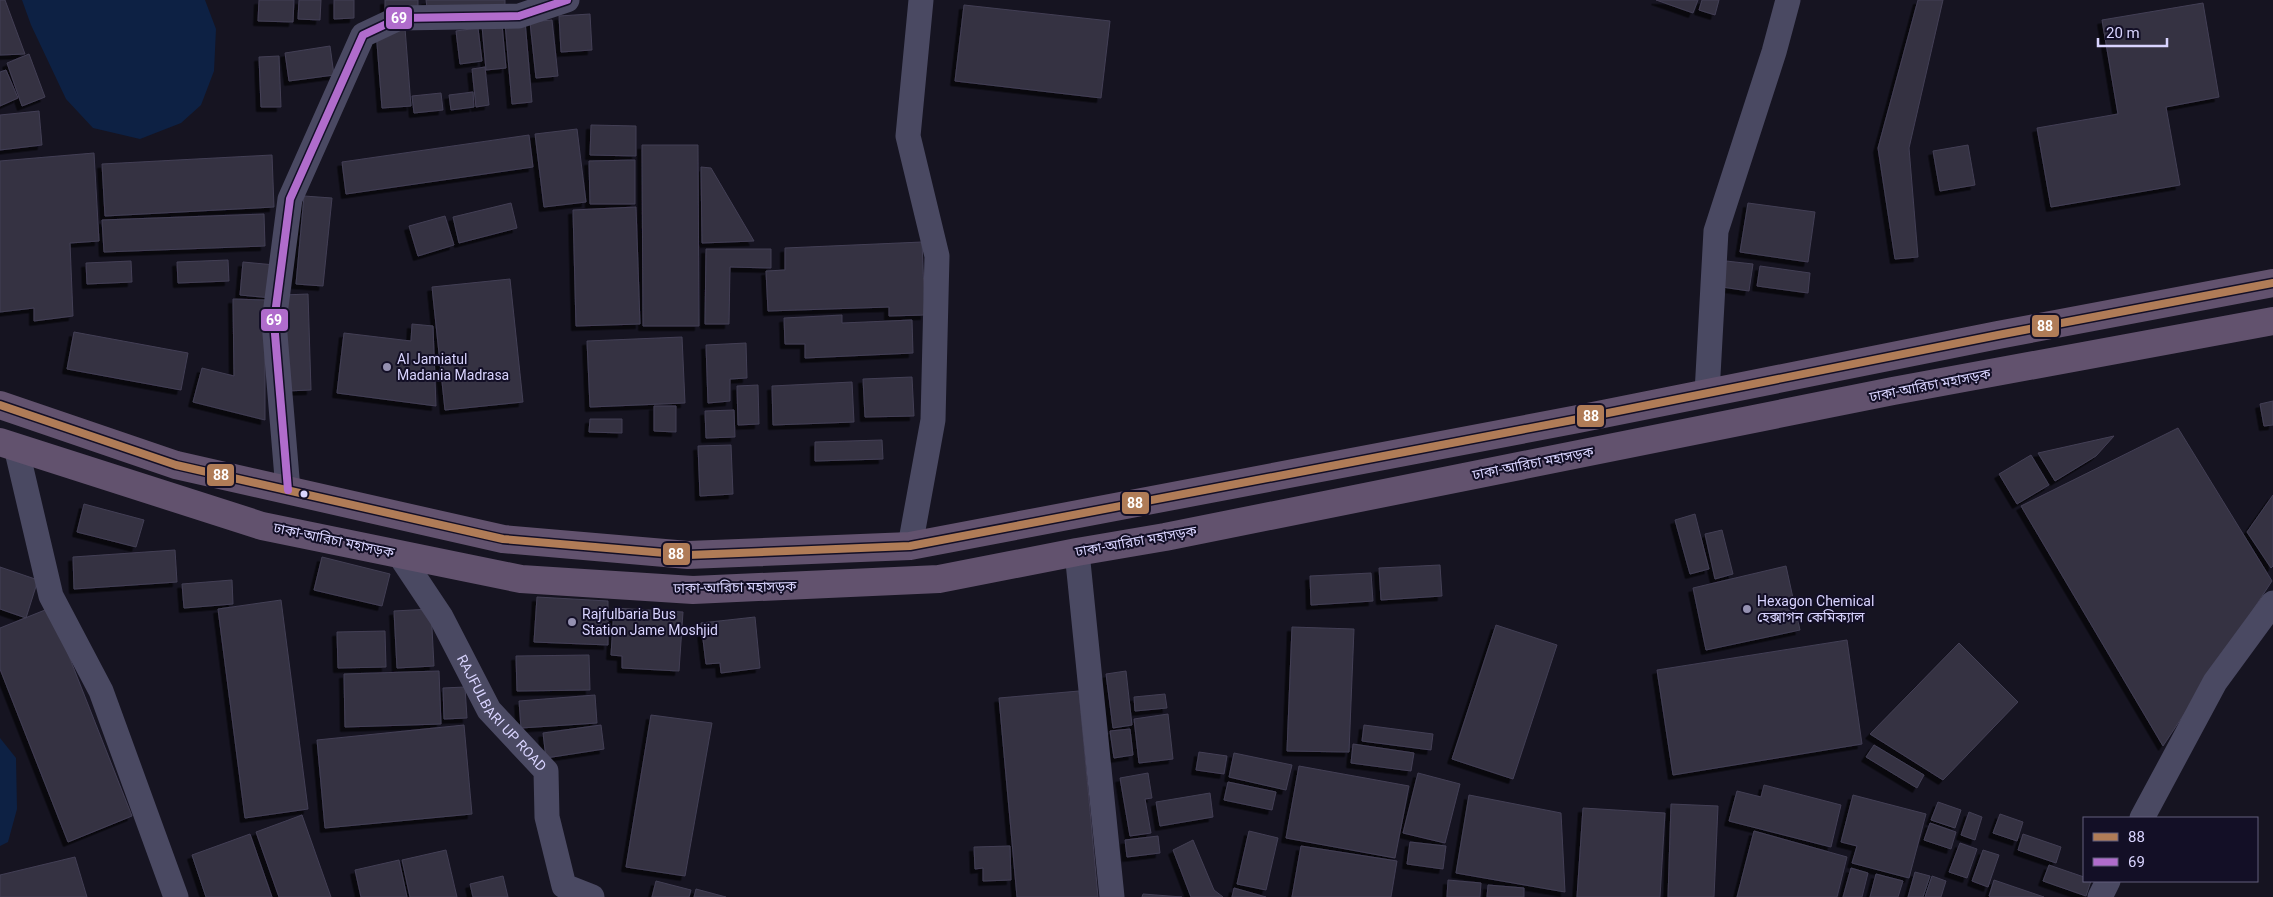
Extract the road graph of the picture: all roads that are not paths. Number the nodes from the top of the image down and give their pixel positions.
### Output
1 (567, 0) edge
2 (921, 0) edge
3 (1788, 0) edge
4 (2273, 282) edge
5 (2273, 321) edge
6 (1706, 393) junction
7 (0, 405) edge
8 (8, 444) edge
9 (288, 490) junction
10 (910, 546) junction
11 (1078, 552) junction
12 (399, 554) junction
13 (2273, 603) edge
14 (2143, 817) edge
15 (2108, 882) edge
16 (176, 897) edge
17 (592, 897) edge
18 (1112, 897) edge
19 (2100, 897) edge

1 - 9 street
2 - 10 street
3 - 6 street
4 - 6 highway
5 - 11 highway, ঢাকা-আরিচা মহাসড়ক
6 - 10 highway
7 - 9 highway
8 - 12 highway, ঢাকা-আরিচা মহাসড়ক
8 - 16 street
9 - 10 highway
11 - 12 highway, ঢাকা-আরিচা মহাসড়ক
11 - 18 street
12 - 17 street, RAJFULBARI UP ROAD
13 - 14 street
15 - 19 street

